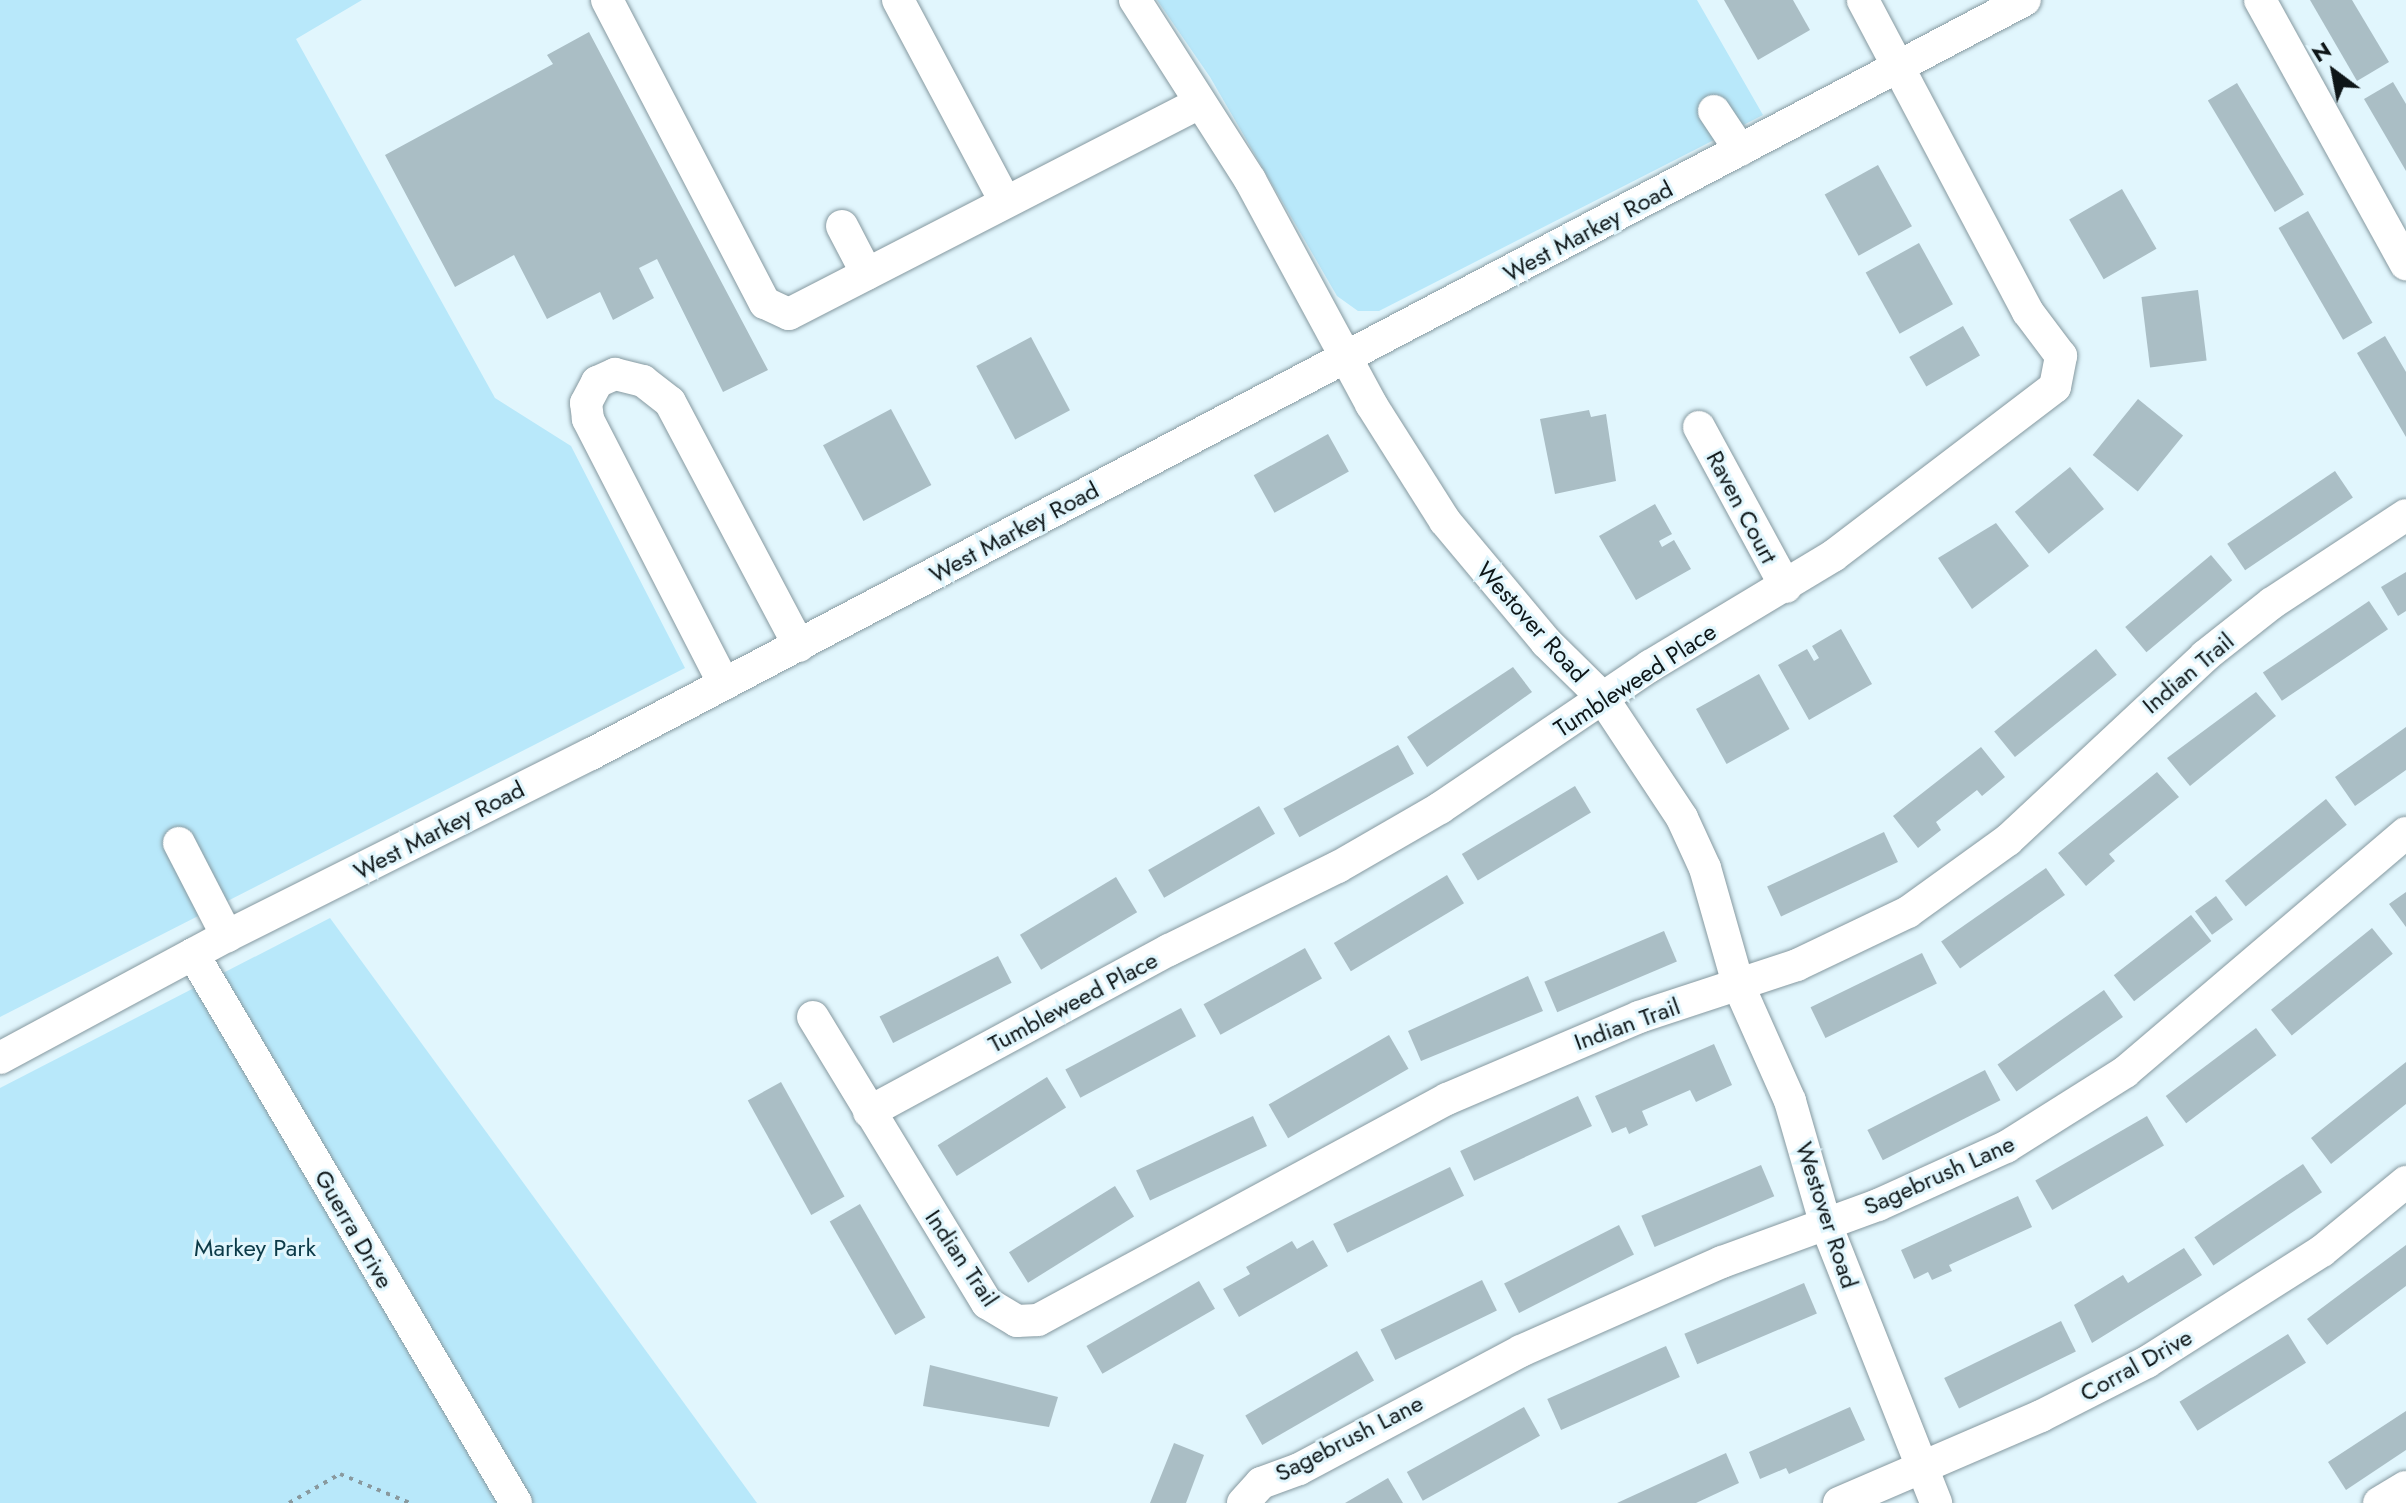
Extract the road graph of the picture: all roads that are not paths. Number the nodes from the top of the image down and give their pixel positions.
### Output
1 (607, 0) edge
2 (898, 0) edge
3 (1135, 0) edge
4 (1863, 0) edge
5 (2025, 0) edge
6 (2260, 0) edge
7 (1896, 66) junction
8 (1200, 103) junction
9 (1714, 111) dead end
10 (1740, 150) junction
11 (1005, 201) junction
12 (842, 226) dead end
13 (2406, 264) edge
14 (867, 274) junction
15 (1347, 358) junction
16 (1699, 427) dead end
17 (2406, 515) edge
18 (1786, 587) junction
19 (799, 646) junction
20 (724, 684) junction
21 (1602, 697) junction
22 (2406, 833) edge
23 (179, 843) dead end
24 (227, 936) junction
25 (193, 954) junction
26 (1738, 984) junction
27 (813, 1017) dead end
28 (0, 1058) edge
29 (869, 1112) junction
30 (2406, 1182) edge
31 (1825, 1222) junction
32 (1917, 1467) junction
33 (2406, 1487) edge
34 (516, 1503) edge
35 (1243, 1503) edge
36 (1839, 1503) edge
37 (1936, 1503) edge
38 (2379, 1503) edge

1 - 14 street
2 - 11 street
3 - 8 street, Westover Road
4 - 7 street
5 - 7 street, West Markey Road
6 - 13 street
7 - 10 street, West Markey Road
7 - 18 street, Tumbleweed Place
8 - 11 street
8 - 15 street, Westover Road
9 - 10 street
10 - 15 street, West Markey Road
11 - 14 street
12 - 14 street
15 - 19 street, West Markey Road
15 - 21 street, Westover Road
16 - 18 street, Raven Court
17 - 26 street, Indian Trail
18 - 21 street, Tumbleweed Place
19 - 20 street, West Markey Road
19 - 20 street
20 - 24 street, West Markey Road
21 - 26 street, Westover Road
21 - 29 street, Tumbleweed Place
22 - 31 street, Sagebrush Lane
23 - 24 street
24 - 25 street, West Markey Road
25 - 28 street, West Markey Road
25 - 34 street, Guerra Drive
26 - 29 street, Indian Trail
26 - 31 street, Westover Road
27 - 29 street, Indian Trail
30 - 32 street, Corral Drive
31 - 32 street, Westover Road
31 - 35 street, Sagebrush Lane
32 - 36 street, Corral Drive
32 - 37 street, Westover Road
33 - 38 street

